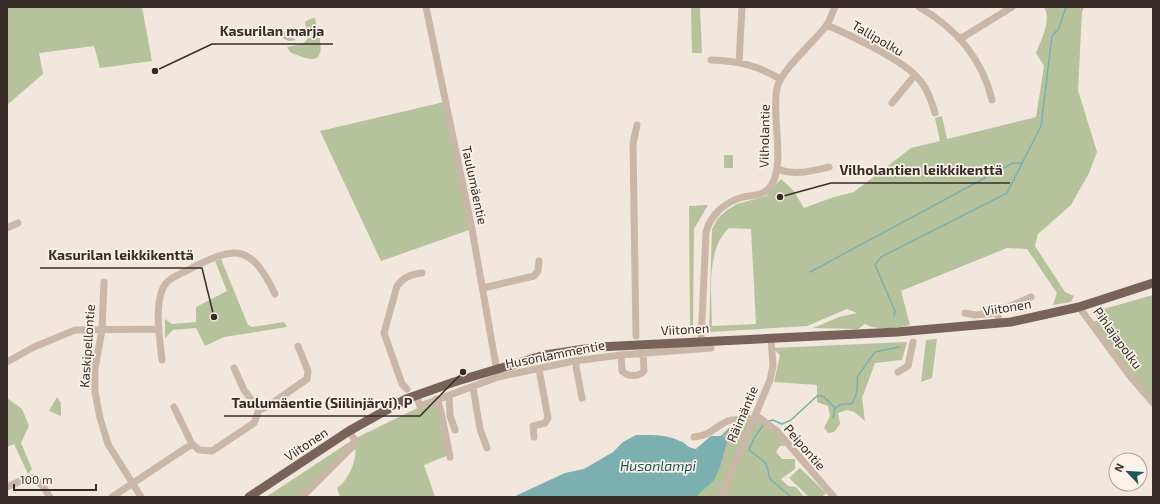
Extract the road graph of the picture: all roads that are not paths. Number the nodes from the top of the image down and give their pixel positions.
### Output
1 (426, 7) edge
2 (742, 7) edge
3 (835, 7) edge
4 (919, 7) edge
5 (1012, 7) edge
6 (827, 25) junction
7 (960, 39) junction
8 (711, 60) dead end
9 (739, 62) junction
10 (915, 75) junction
11 (780, 79) junction
12 (992, 100) dead end
13 (892, 103) dead end
14 (935, 113) dead end
15 (637, 125) dead end
16 (828, 167) dead end
17 (778, 169) junction
18 (18, 223) dead end
19 (7, 228) edge
20 (539, 261) dead end
21 (422, 273) dead end
22 (104, 282) dead end
23 (1153, 283) edge
24 (483, 288) junction
25 (275, 294) dead end
26 (1031, 297) dead end
27 (1079, 307) junction
28 (965, 313) dead end
29 (997, 313) junction
30 (1000, 323) junction
31 (159, 329) junction
32 (102, 330) junction
33 (636, 336) dead end
34 (771, 338) junction
35 (701, 341) junction
36 (913, 342) dead end
37 (298, 346) dead end
38 (711, 348) dead end
39 (643, 353) junction
40 (621, 355) junction
41 (162, 360) dead end
42 (577, 360) junction
43 (7, 362) edge
44 (234, 368) dead end
45 (539, 369) junction
46 (898, 372) dead end
47 (498, 373) junction
48 (473, 387) junction
49 (407, 389) dead end
50 (416, 395) junction
51 (449, 395) junction
52 (582, 398) dead end
53 (436, 400) junction
54 (1153, 402) edge
55 (174, 407) dead end
56 (259, 410) junction
57 (755, 418) junction
58 (455, 430) dead end
59 (349, 431) junction
60 (694, 436) dead end
61 (534, 437) dead end
62 (192, 444) junction
63 (486, 448) dead end
64 (450, 457) dead end
65 (133, 483) junction
66 (7, 487) edge
67 (50, 497) edge
68 (112, 497) edge
69 (141, 497) edge
70 (249, 497) edge
71 (302, 497) edge
72 (721, 497) edge
73 (834, 497) edge

1 - 24 street, Taulumäentie
2 - 9 street
3 - 6 street
4 - 7 street
5 - 7 street
6 - 10 street, Tallipolku
6 - 11 street
7 - 12 street
8 - 9 street
9 - 11 street
10 - 13 street
10 - 14 street, Tallipolku
11 - 17 street, Vilholantie
15 - 33 street
16 - 17 street
17 - 35 street, Vilholantie
18 - 19 street
20 - 24 street
21 - 49 street
22 - 32 street, Kaskipellontie
23 - 27 main road, Viitonen
24 - 47 street, Taulumäentie
25 - 31 street
26 - 29 street
27 - 30 main road, Viitonen
27 - 54 street, Pihlajapolku
28 - 29 street
29 - 30 street
30 - 34 main road, Viitonen
31 - 32 street
31 - 41 street
32 - 43 street
32 - 65 street, Kaskipellontie
34 - 35 main road, Viitonen
34 - 57 street, Räimäntie
35 - 47 main road, Viitonen
36 - 46 street
37 - 56 street
38 - 39 street, Husonlammentie
39 - 40 street, Husonlammentie
39 - 40 street
40 - 42 street, Husonlammentie
42 - 45 street, Husonlammentie
42 - 52 street
44 - 56 street
45 - 47 street, Husonlammentie
45 - 61 street
47 - 48 street, Husonlammentie
47 - 50 main road, Viitonen
48 - 51 street, Husonlammentie
48 - 63 street
50 - 53 street, Husonlammentie
50 - 59 main road, Viitonen
51 - 53 street, Husonlammentie
51 - 58 street
53 - 64 street
55 - 62 street
56 - 62 street
57 - 60 street
57 - 72 street, Räimäntie
57 - 73 street, Peipontie
59 - 70 main road, Viitonen
59 - 71 street
62 - 65 street
65 - 68 street
65 - 69 street, Kaskipellontie
66 - 67 street

